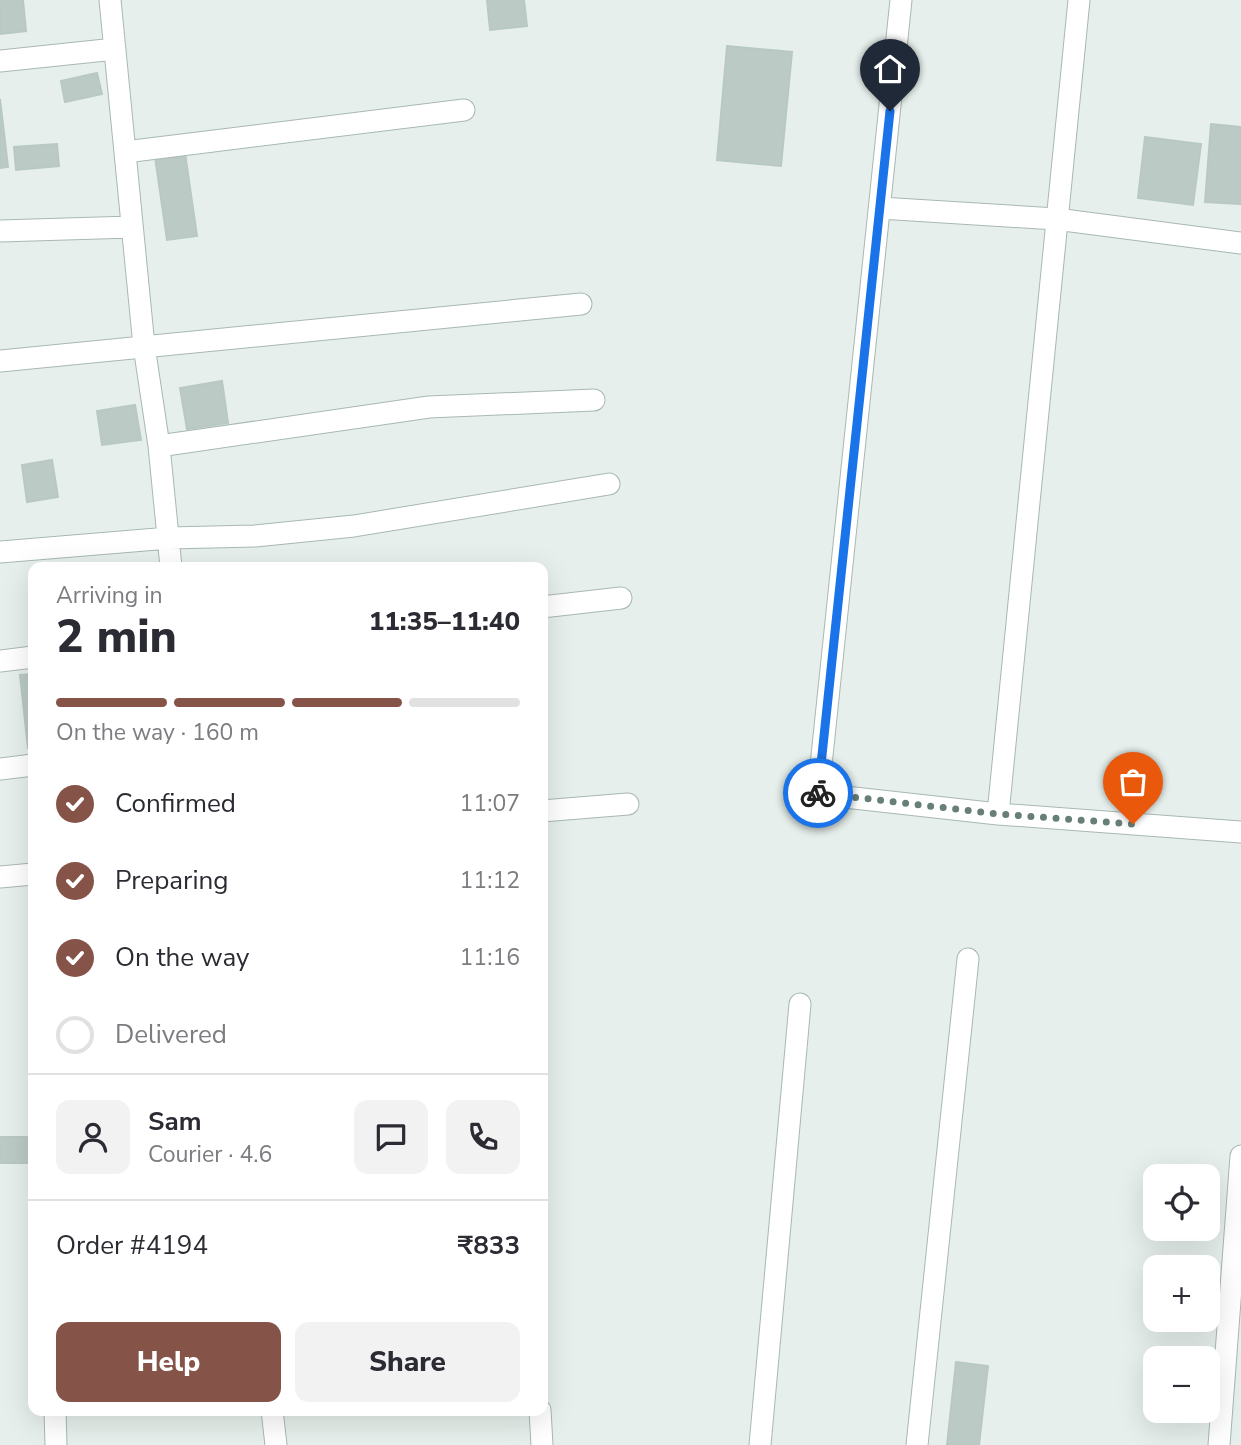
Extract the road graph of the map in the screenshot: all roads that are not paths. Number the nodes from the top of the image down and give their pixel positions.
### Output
1 (110, 0) edge
2 (901, 0) edge
3 (1079, 0) edge
4 (115, 49) junction
5 (0, 61) edge
6 (464, 110) dead end
7 (125, 152) junction
8 (880, 208) junction
9 (1056, 219) junction
10 (132, 227) junction
11 (0, 232) edge
12 (1241, 243) edge
13 (581, 304) dead end
14 (144, 346) junction
15 (0, 362) edge
16 (594, 400) dead end
17 (159, 446) junction
18 (609, 484) dead end
19 (169, 538) junction
20 (0, 552) edge
21 (171, 562) edge
22 (621, 598) dead end
23 (548, 606) edge
24 (28, 658) edge
25 (0, 661) edge
26 (28, 766) edge
27 (0, 769) edge
28 (628, 804) dead end
29 (548, 811) edge
30 (998, 814) junction
31 (1241, 832) edge
32 (28, 874) edge
33 (0, 877) edge
34 (968, 959) dead end
35 (800, 1004) dead end
36 (1241, 1156) edge
37 (55, 1416) edge
38 (273, 1416) edge
39 (540, 1416) edge
40 (56, 1445) edge
41 (276, 1445) edge
42 (542, 1445) edge
43 (760, 1445) edge
44 (917, 1445) edge
45 (1219, 1445) edge

1 - 4 street
2 - 8 street
3 - 9 street
4 - 5 street
4 - 7 street
6 - 7 street
7 - 10 street
8 - 9 street
8 - 30 street
9 - 12 street
9 - 30 street
10 - 11 street
10 - 14 street
13 - 14 street
14 - 15 street
14 - 17 street
16 - 17 street
17 - 19 street
18 - 19 street
19 - 20 street
19 - 21 street
22 - 23 street
24 - 25 street
26 - 27 street
28 - 29 street
30 - 31 street
32 - 33 street
34 - 44 street
35 - 43 street
36 - 45 street
37 - 40 street
38 - 41 street
39 - 42 street

